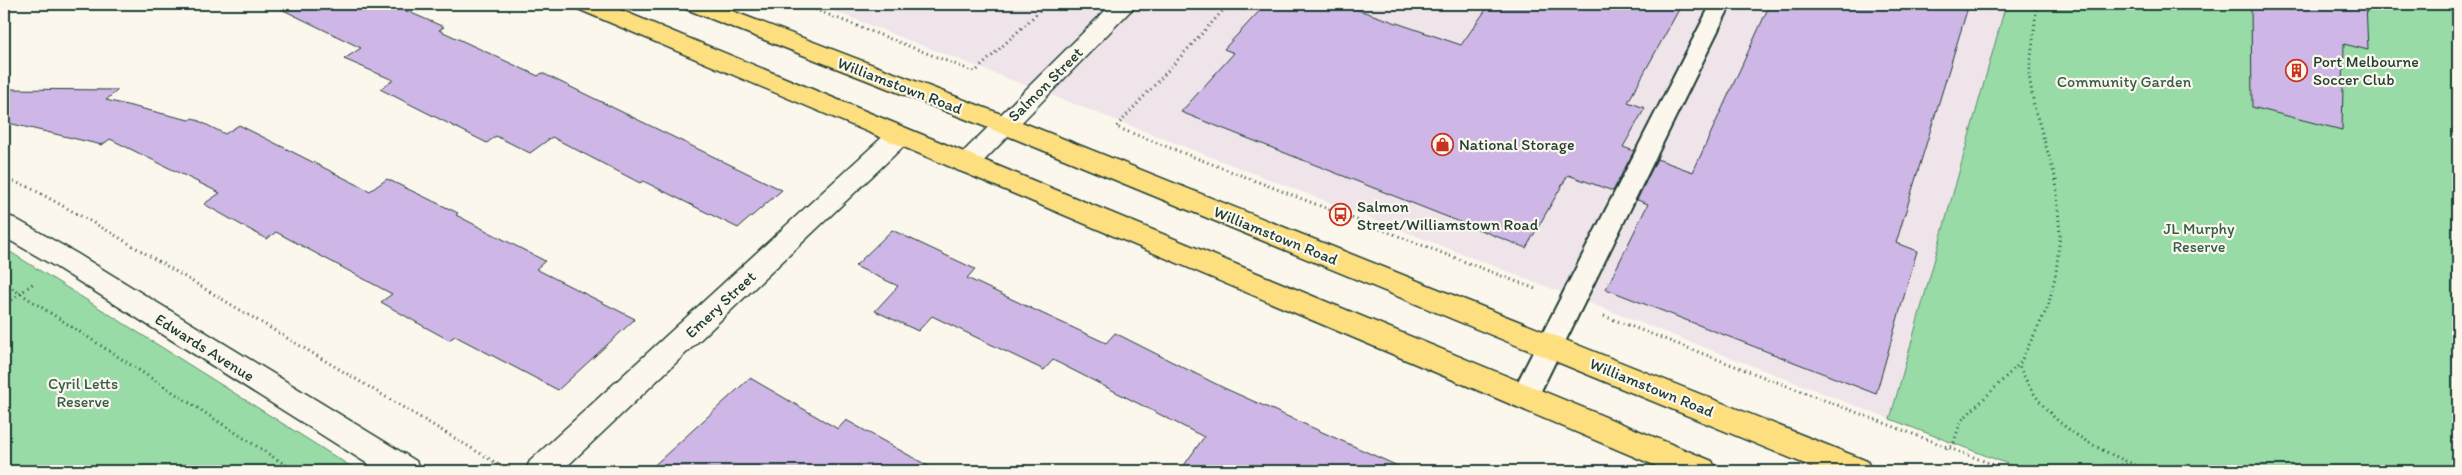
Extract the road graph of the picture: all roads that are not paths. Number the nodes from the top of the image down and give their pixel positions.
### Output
1 (586, 4) edge
2 (694, 4) edge
3 (1125, 4) edge
4 (1721, 4) edge
5 (1005, 125) junction
6 (898, 136) junction
7 (966, 164) junction
8 (4, 225) edge
9 (1548, 345) junction
10 (1524, 397) junction
11 (405, 471) edge
12 (541, 471) edge
13 (1701, 471) edge
14 (1856, 471) edge

1 - 6 main road
2 - 5 main road, Williamstown Road
3 - 5 street, Salmon Street
4 - 9 lane
5 - 7 street, Salmon Street
5 - 9 main road, Williamstown Road
6 - 7 main road
6 - 12 street, Emery Street
7 - 10 main road
8 - 11 street, Edwards Avenue
9 - 10 lane
9 - 14 main road, Williamstown Road
10 - 13 main road

